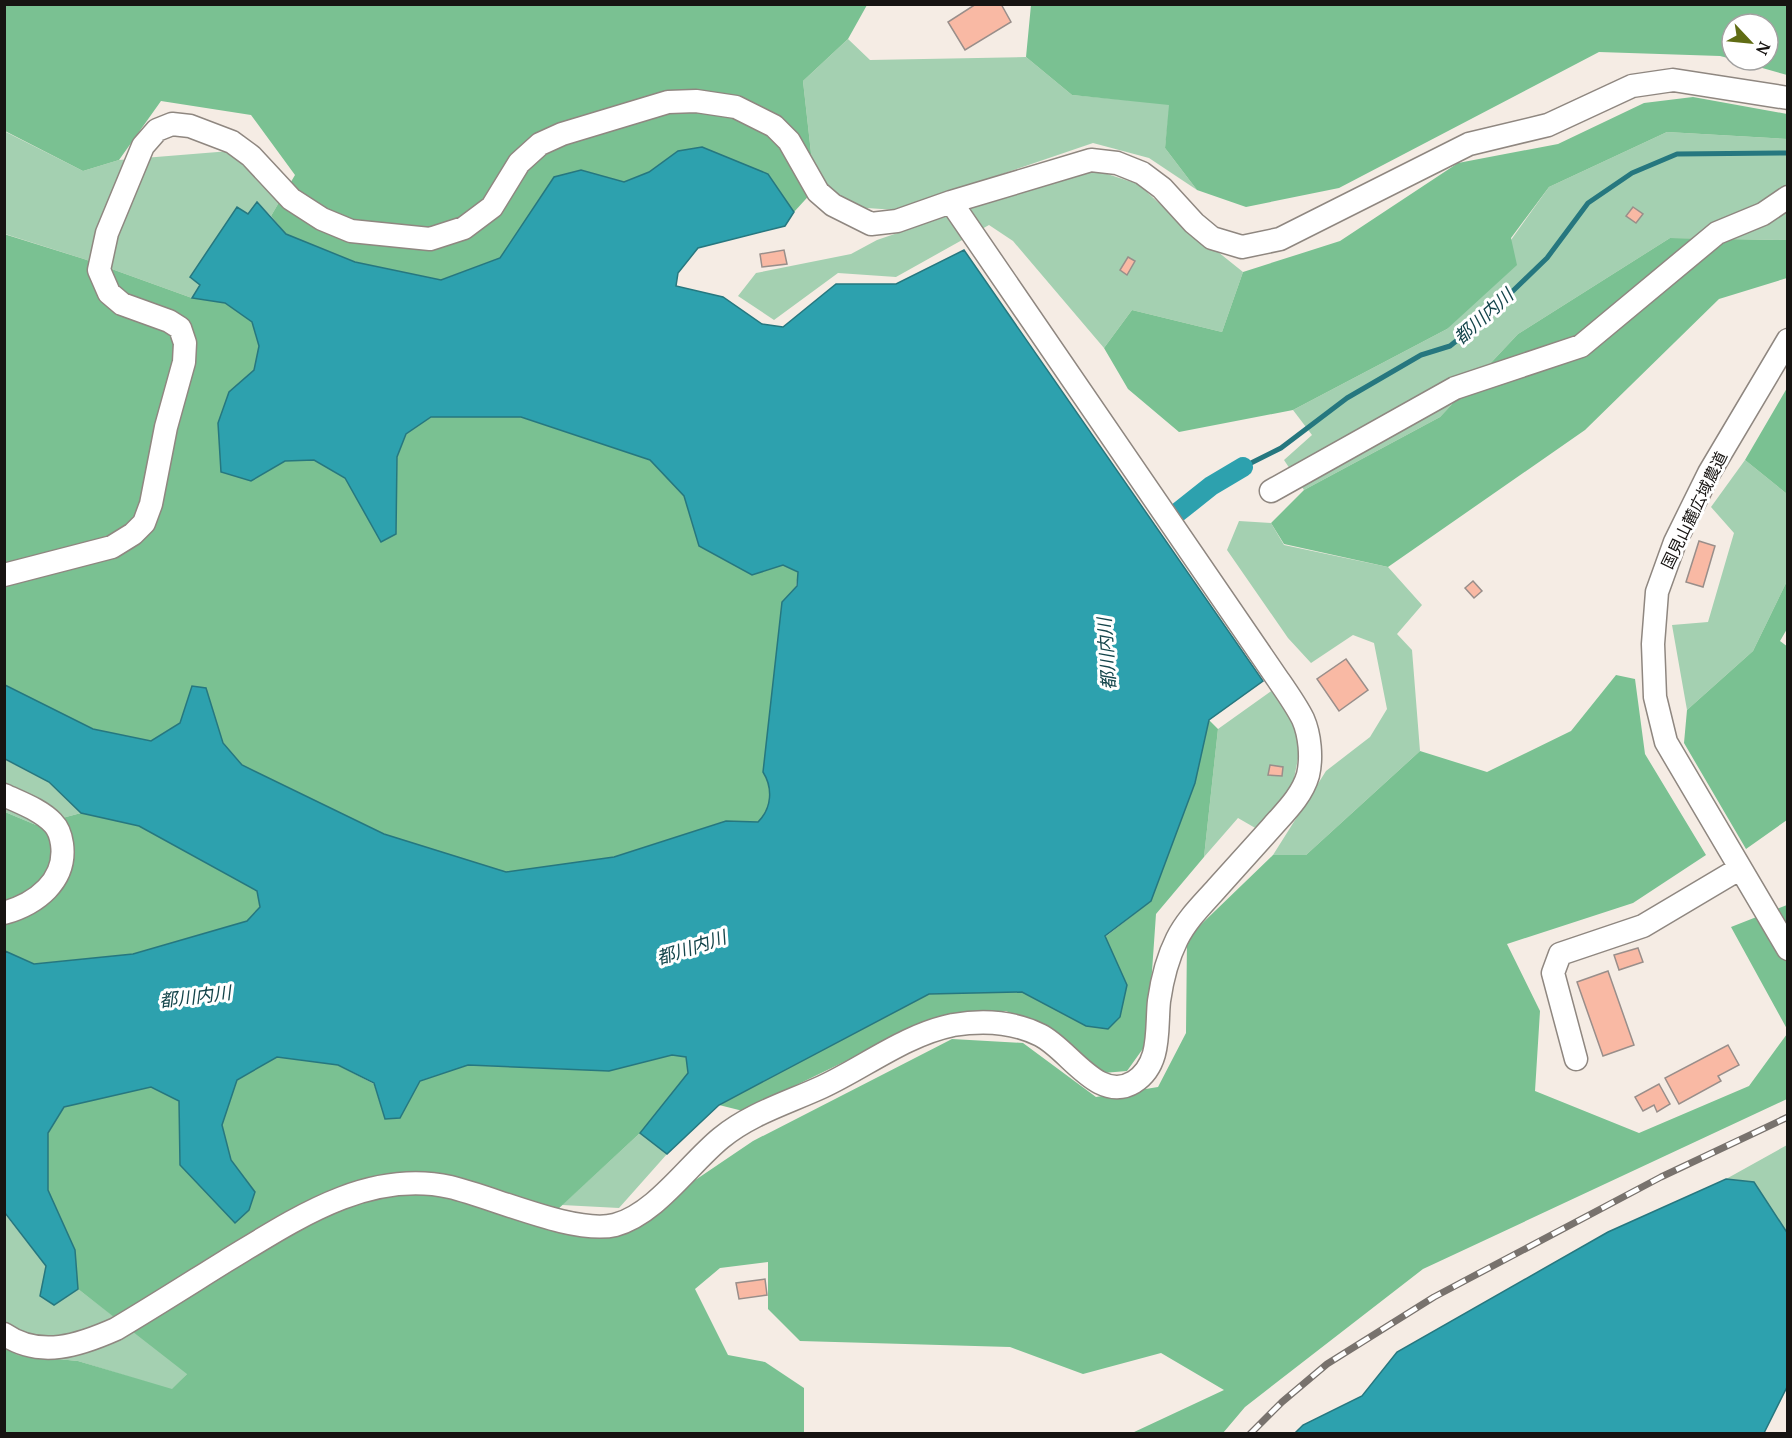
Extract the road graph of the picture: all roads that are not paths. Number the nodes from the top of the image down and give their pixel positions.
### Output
1 (1788, 98) edge
2 (1788, 197) edge
3 (951, 202) junction
4 (1788, 340) edge
5 (1271, 491) dead end
6 (4, 575) edge
7 (4, 795) edge
8 (1739, 869) junction
9 (4, 913) edge
10 (1788, 949) edge
11 (1576, 1059) dead end
12 (4, 1334) edge

1 - 3 street
2 - 5 street
3 - 6 street
3 - 12 street
4 - 8 street, 国見山麓広域農道
7 - 9 street
8 - 10 street, 国見山麓広域農道
8 - 11 street

